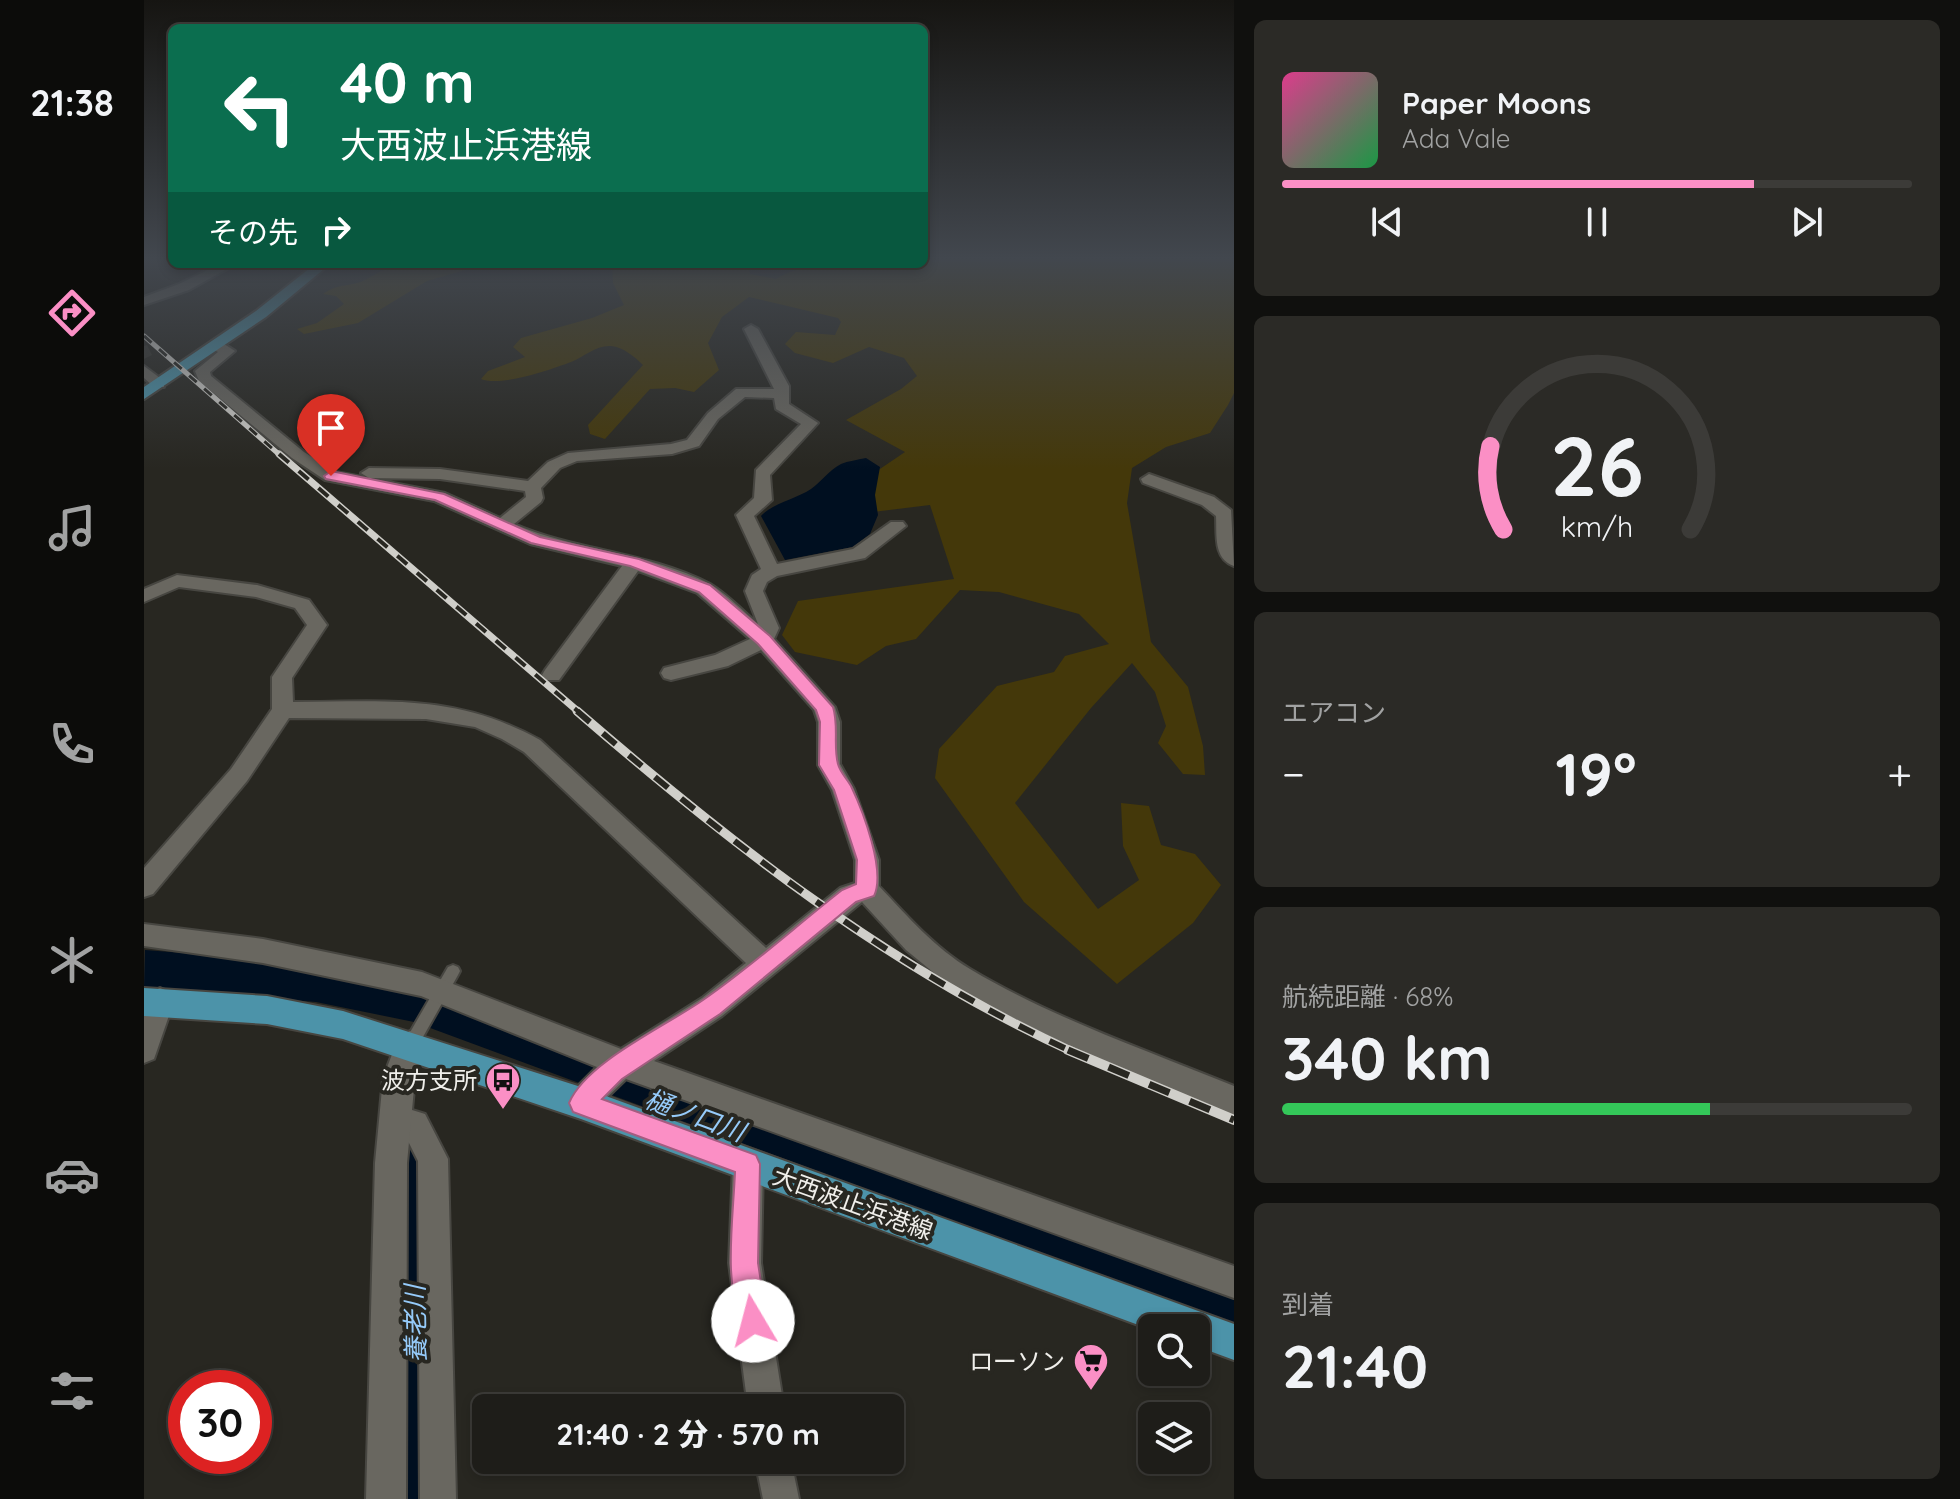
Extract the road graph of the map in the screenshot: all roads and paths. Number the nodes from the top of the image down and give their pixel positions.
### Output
1 (237, 329) edge
2 (751, 329) dead end
3 (216, 345) junction
4 (144, 370) edge
5 (159, 384) junction
6 (144, 394) edge
7 (782, 394) junction
8 (320, 468) junction
9 (1149, 479) dead end
10 (532, 487) junction
11 (502, 525) junction
12 (897, 526) dead end
13 (1234, 560) edge
14 (634, 563) junction
15 (771, 571) junction
16 (144, 596) edge
17 (764, 640) junction
18 (671, 673) dead end
19 (552, 675) dead end
20 (283, 710) junction
21 (144, 886) edge
22 (867, 890) junction
23 (144, 935) edge
24 (765, 964) junction
25 (444, 987) junction
26 (152, 1001) edge
27 (415, 1037) junction
28 (144, 1049) edge
29 (618, 1067) junction
30 (586, 1099) junction
31 (1234, 1101) edge
32 (396, 1120) junction
33 (748, 1164) junction
34 (1234, 1282) edge
35 (1234, 1342) edge
36 (764, 1394) edge
37 (776, 1474) edge
38 (386, 1499) edge
39 (438, 1499) edge
40 (781, 1499) edge

1 - 3 main road
2 - 7 street
3 - 5 main road
3 - 8 street
4 - 5 street
5 - 6 main road
7 - 10 street
7 - 15 street
8 - 10 street
8 - 11 street
9 - 13 street
10 - 11 street
11 - 14 street
12 - 15 street
14 - 17 street
14 - 19 street
15 - 17 street
16 - 20 street
17 - 18 street
17 - 22 street
20 - 21 street
20 - 24 street
22 - 24 street
22 - 31 street
23 - 25 street
24 - 29 street
25 - 27 lane
25 - 29 street
26 - 27 main road, 大西波止浜港線
26 - 28 street
27 - 30 main road, 大西波止浜港線
27 - 32 street
29 - 30 street
29 - 34 street
30 - 33 main road, 大西波止浜港線
32 - 38 street
32 - 39 street
33 - 35 main road, 大西波止浜港線
33 - 36 street
37 - 40 street

